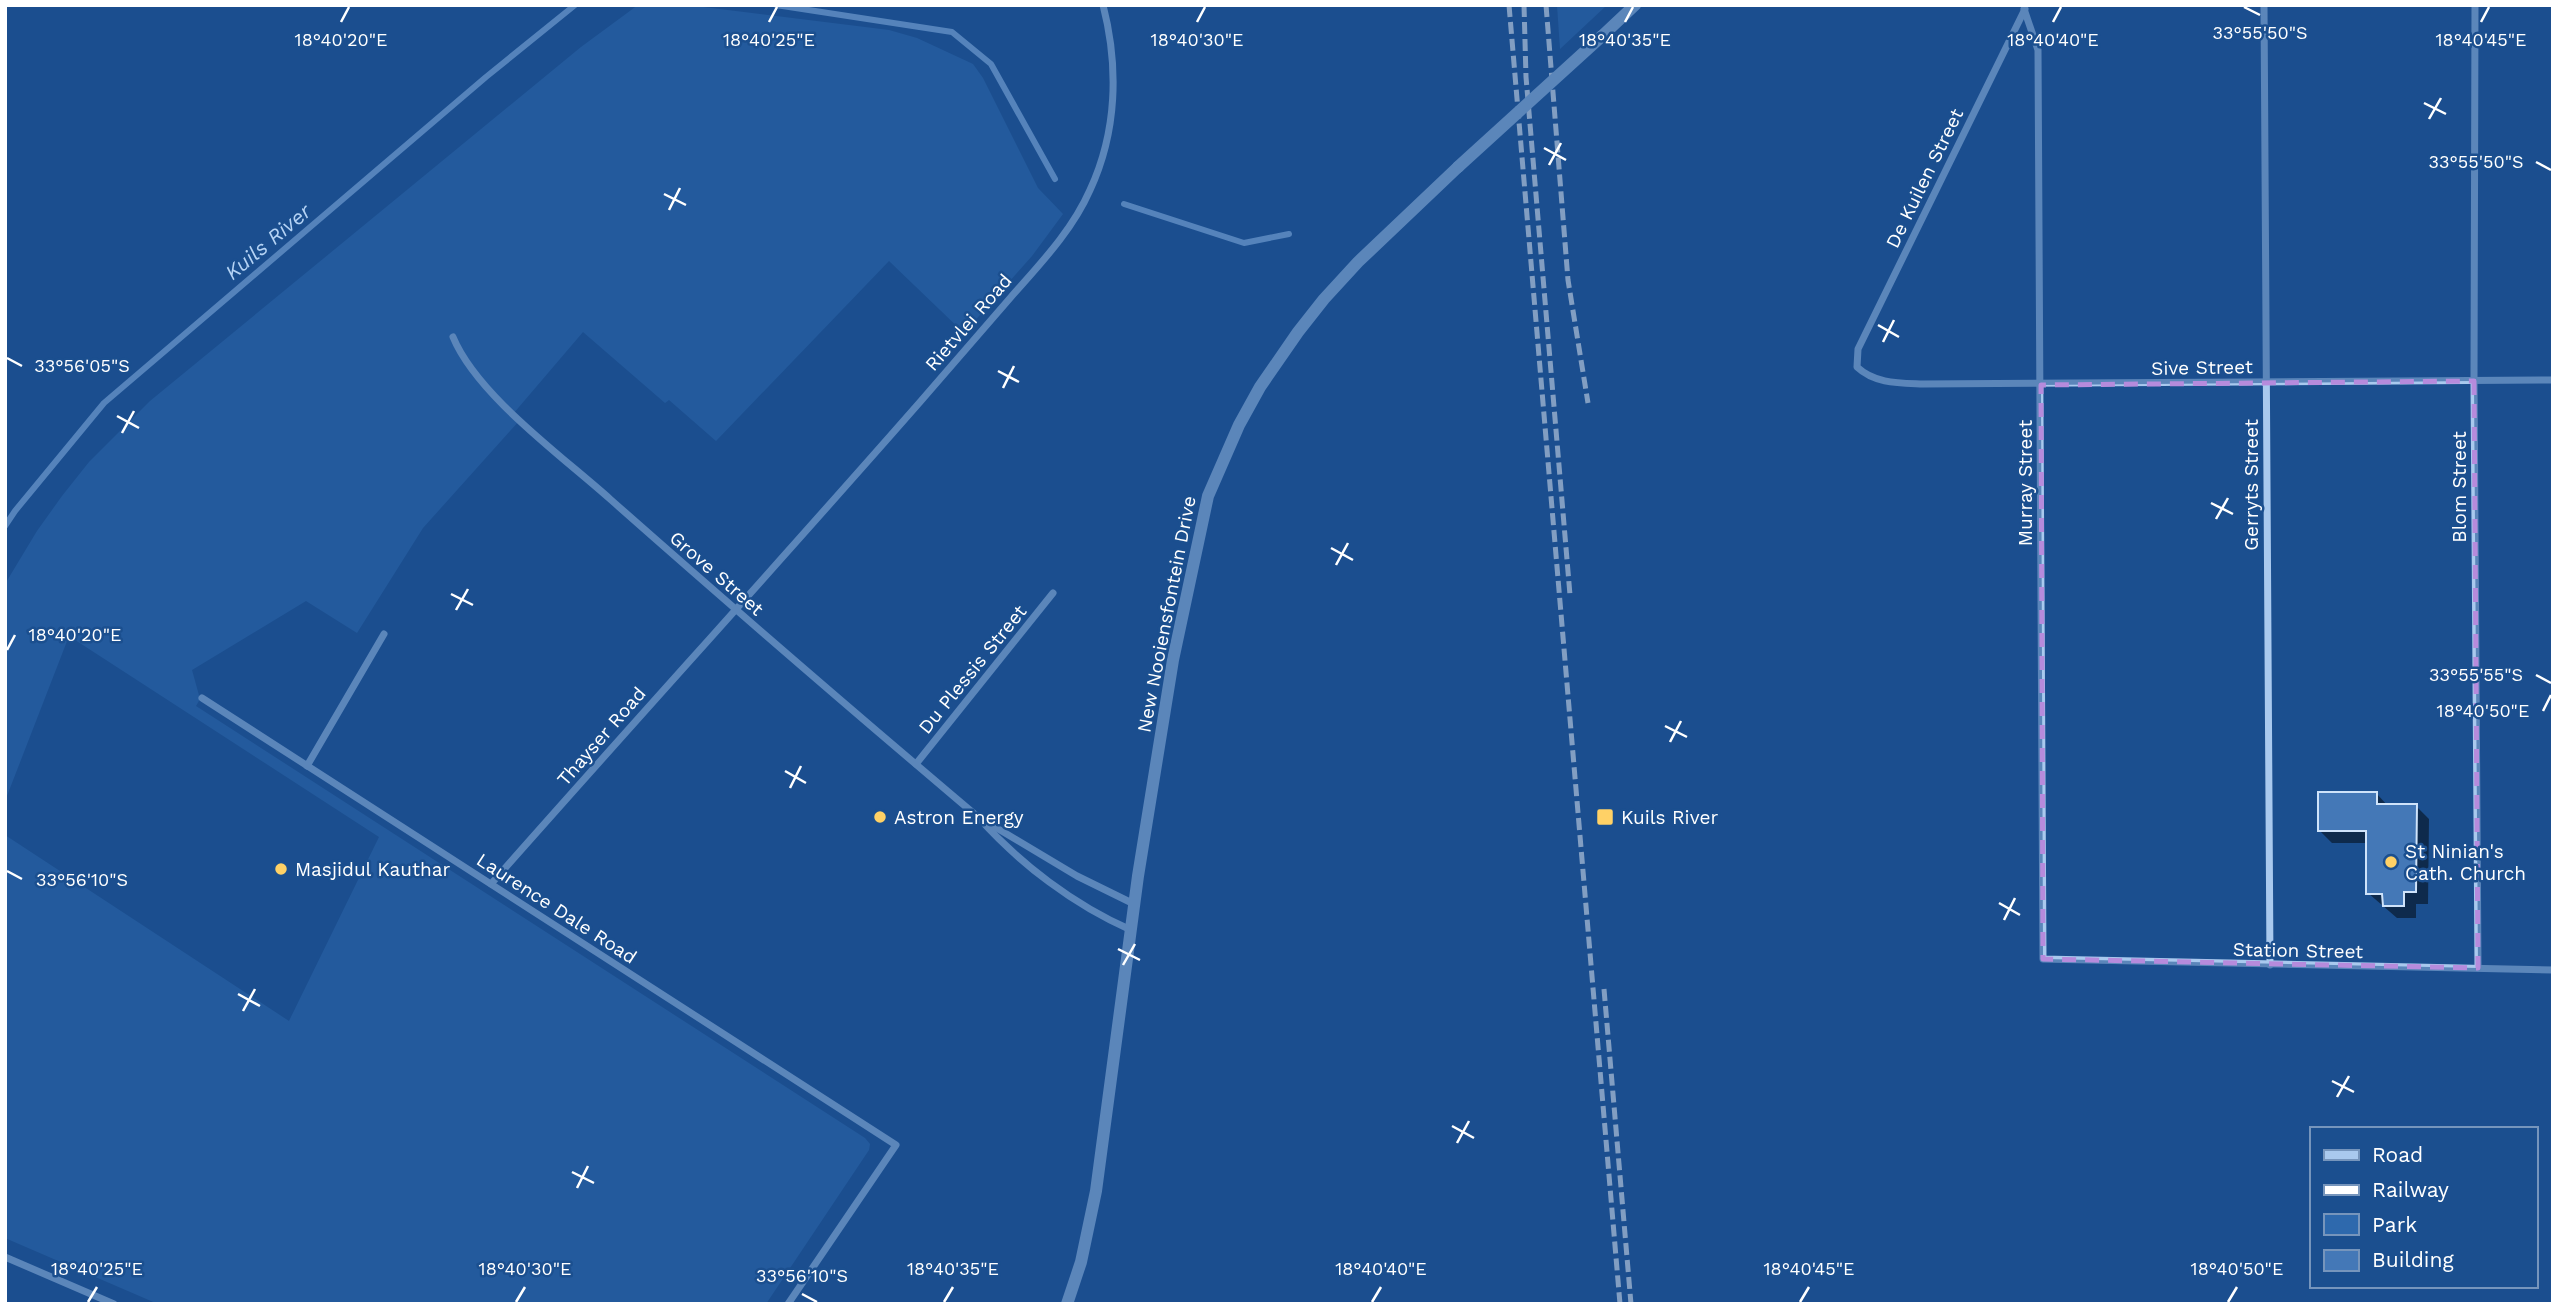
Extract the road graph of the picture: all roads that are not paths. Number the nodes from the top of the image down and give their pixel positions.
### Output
1 (1103, 5) edge
2 (1635, 5) edge
3 (2264, 5) edge
4 (2475, 5) edge
5 (2025, 7) edge
6 (453, 337) dead end
7 (1857, 367) joint
8 (2553, 380) edge
9 (2266, 382) junction
10 (2474, 382) junction
11 (2040, 384) junction
12 (1053, 593) dead end
13 (734, 609) junction
14 (384, 634) dead end
15 (202, 698) dead end
16 (916, 764) junction
17 (307, 766) junction
18 (978, 817) junction
19 (491, 884) junction
20 (1136, 905) junction
21 (1132, 931) junction
22 (2043, 960) joint
23 (2270, 965) junction
24 (2478, 968) junction
25 (2553, 970) edge
26 (5, 1257) edge
27 (114, 1304) edge
28 (788, 1304) edge
29 (1067, 1304) edge

1 - 13 street, Rietvlei Road
2 - 20 street, New Nooiensfontein Drive, bridge
3 - 9 street, Gerryts Street
4 - 10 street, Blom Street
5 - 7 street, De Kuilen Street
5 - 11 street, Murray Street
6 - 13 street, Grove Street
7 - 11 street, Sive Street
8 - 10 street, Sive Street
9 - 10 street, Sive Street
9 - 11 street, Sive Street
9 - 23 street, Gerryts Street
10 - 24 street, Blom Street
11 - 22 street, Murray Street
12 - 16 street, Du Plessis Street
13 - 16 street, Grove Street
13 - 19 street, Thayser Road
14 - 17 street
15 - 17 street, Laurence Dale Road
16 - 18 street, Grove Street
17 - 19 street, Laurence Dale Road
18 - 20 street, Grove Street
18 - 21 street, Grove Street
19 - 28 street, Laurence Dale Road
20 - 21 street, New Nooiensfontein Drive
21 - 29 street, New Nooiensfontein Drive
22 - 23 street, Station Street
23 - 24 street, Station Street
24 - 25 street, Station Street
26 - 27 street

